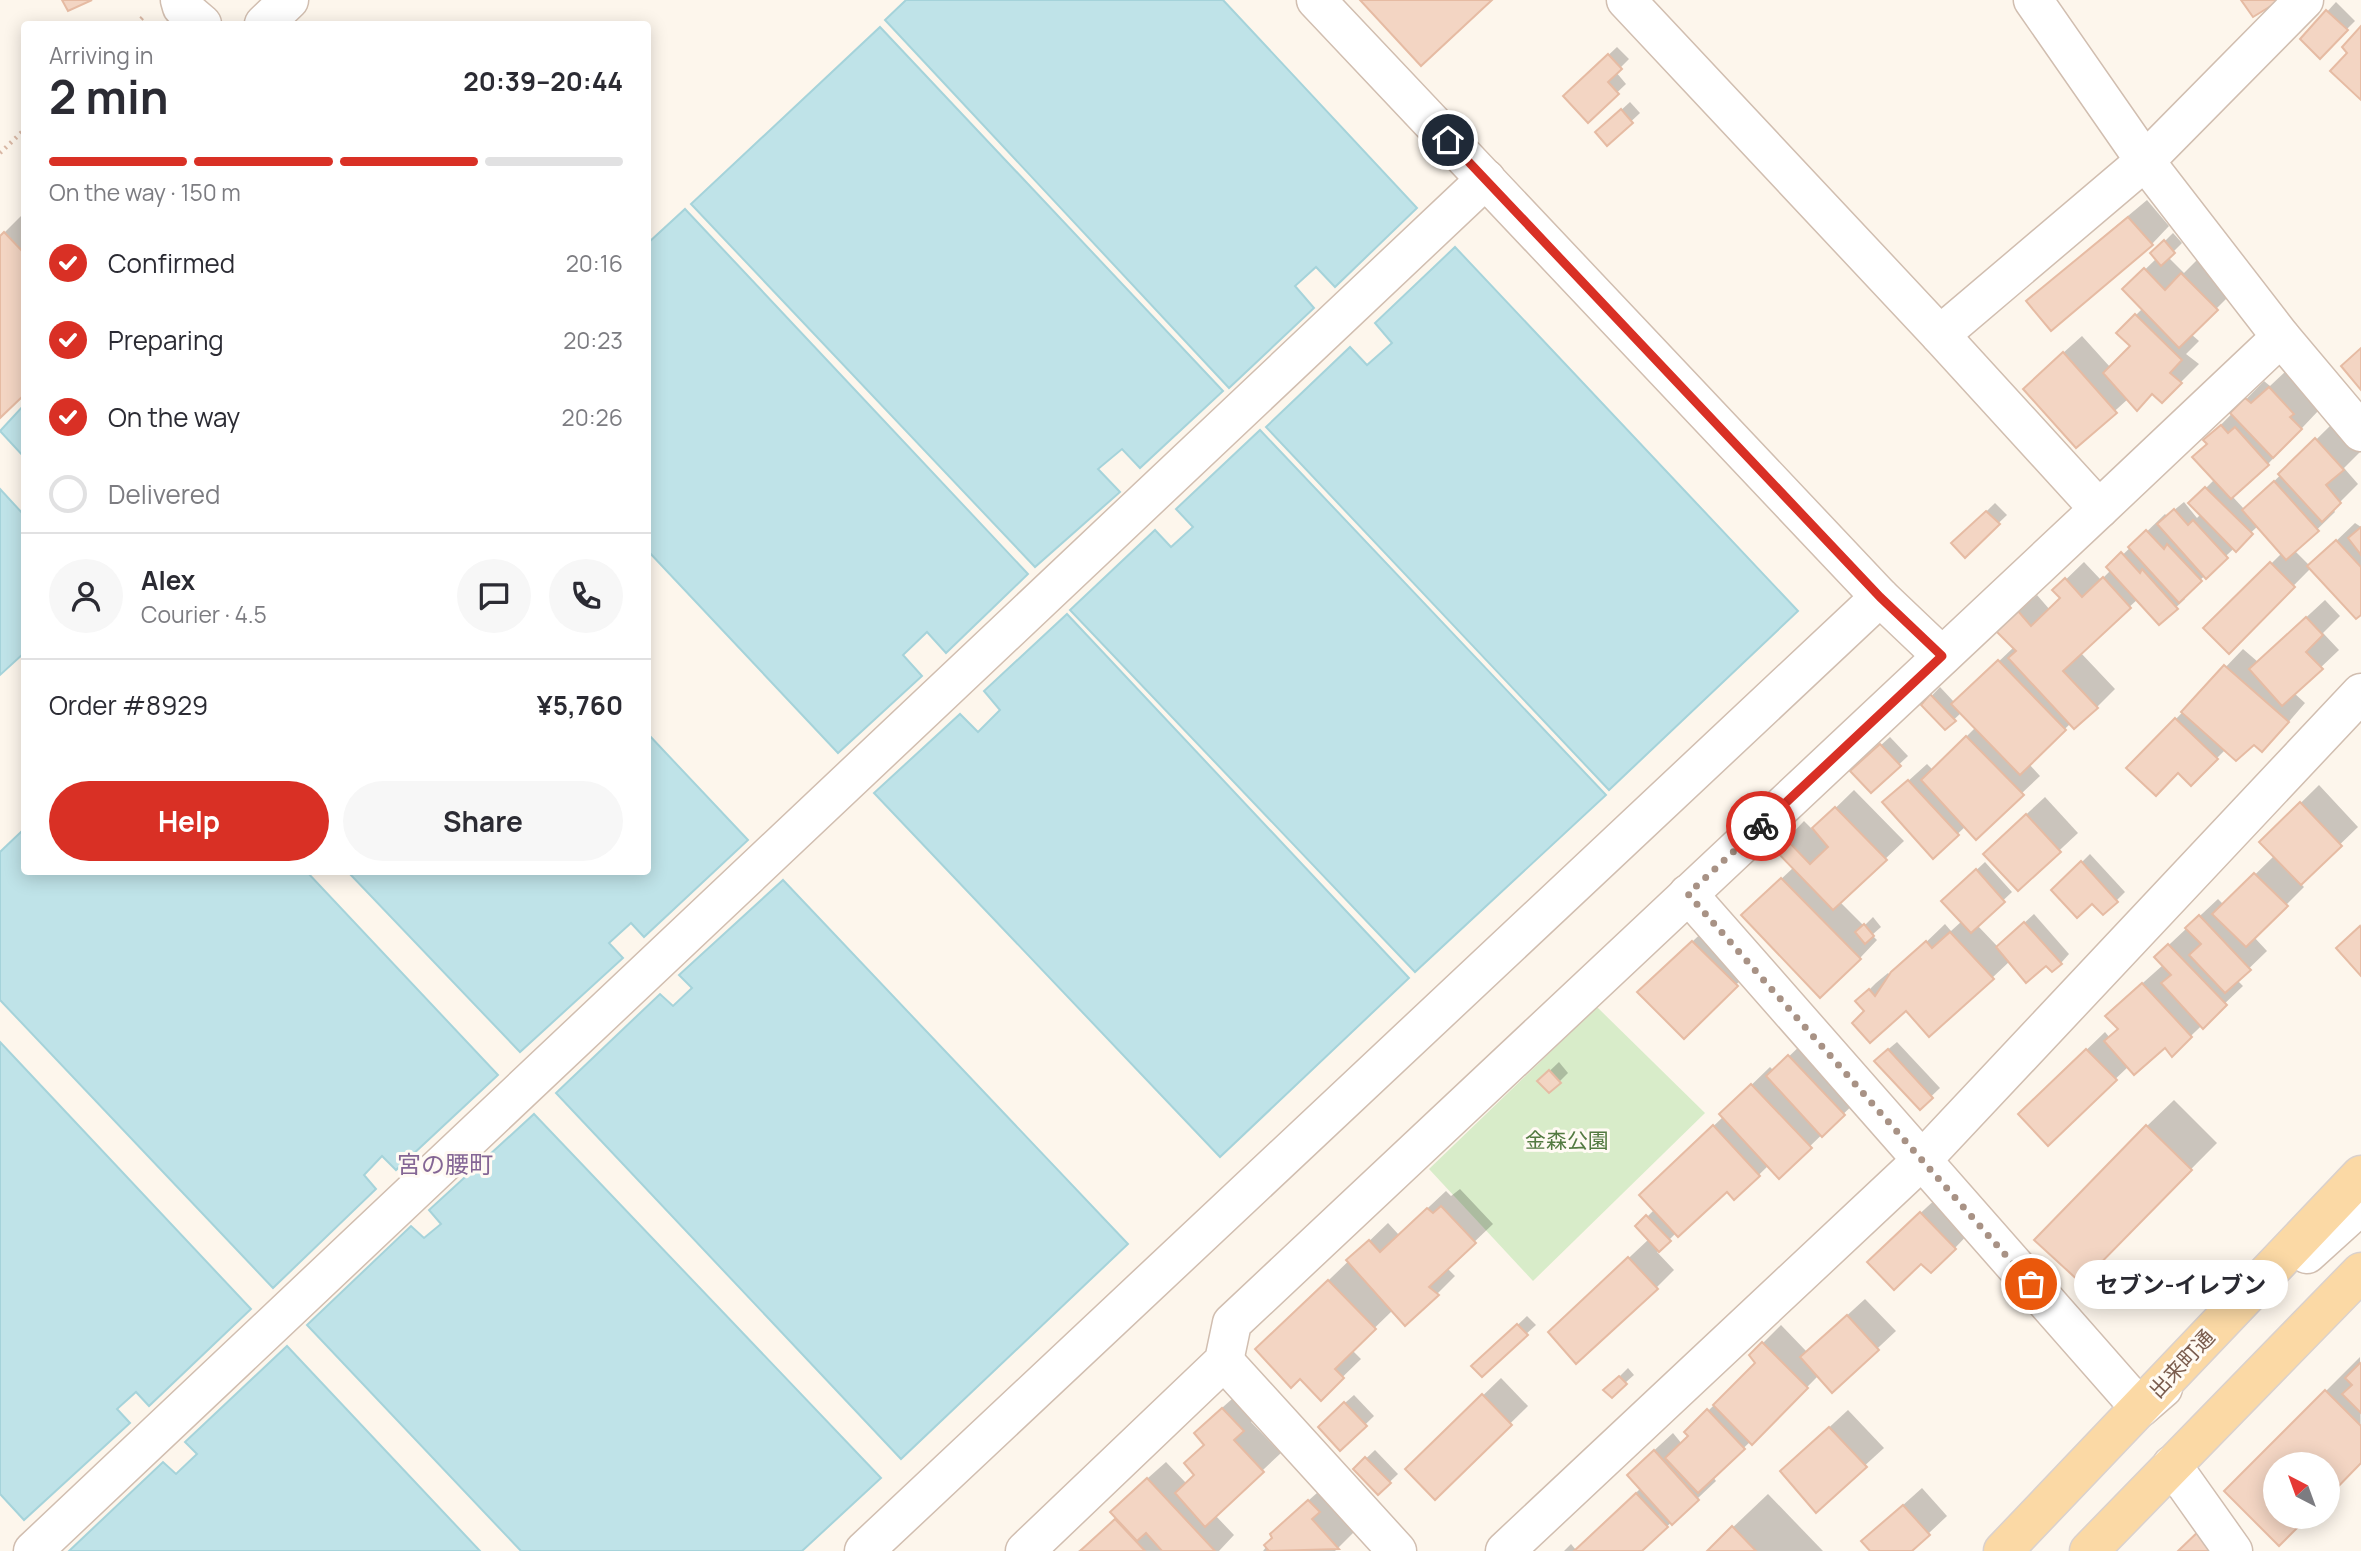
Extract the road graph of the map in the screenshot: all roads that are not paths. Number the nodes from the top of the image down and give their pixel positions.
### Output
1 (180, 0) edge
2 (289, 0) edge
3 (1316, 0) edge
4 (1626, 0) edge
5 (2033, 0) edge
6 (2304, 0) edge
7 (199, 21) edge
8 (267, 21) edge
9 (2145, 161) junction
10 (1486, 180) junction
11 (1940, 335) junction
12 (2281, 337) junction
13 (2361, 432) edge
14 (2099, 509) junction
15 (1880, 597) junction
16 (1942, 656) junction
17 (2361, 693) edge
18 (1688, 894) junction
19 (1922, 1160) junction
20 (2361, 1175) edge
21 (2361, 1205) edge
22 (2361, 1272) edge
23 (1224, 1361) junction
24 (2140, 1408) junction
25 (2172, 1465) junction
26 (33, 1551) edge
27 (864, 1551) edge
28 (1025, 1551) edge
29 (1397, 1551) edge
30 (1506, 1551) edge
31 (2003, 1551) edge
32 (2089, 1551) edge
33 (2233, 1551) edge

1 - 7 street
2 - 8 street
3 - 10 street
4 - 11 street
5 - 9 street
6 - 9 street
9 - 11 street
9 - 12 street
10 - 15 street
10 - 26 street
11 - 14 street
12 - 13 street
12 - 14 street
14 - 16 street
15 - 16 street
15 - 27 street
16 - 18 street
17 - 19 street
18 - 19 street
18 - 23 street
19 - 24 street
19 - 30 street
20 - 24 main road, 出来町通
21 - 24 street
22 - 25 main road
23 - 28 street
23 - 29 street
24 - 31 main road, 出来町通
25 - 32 main road
25 - 33 street

